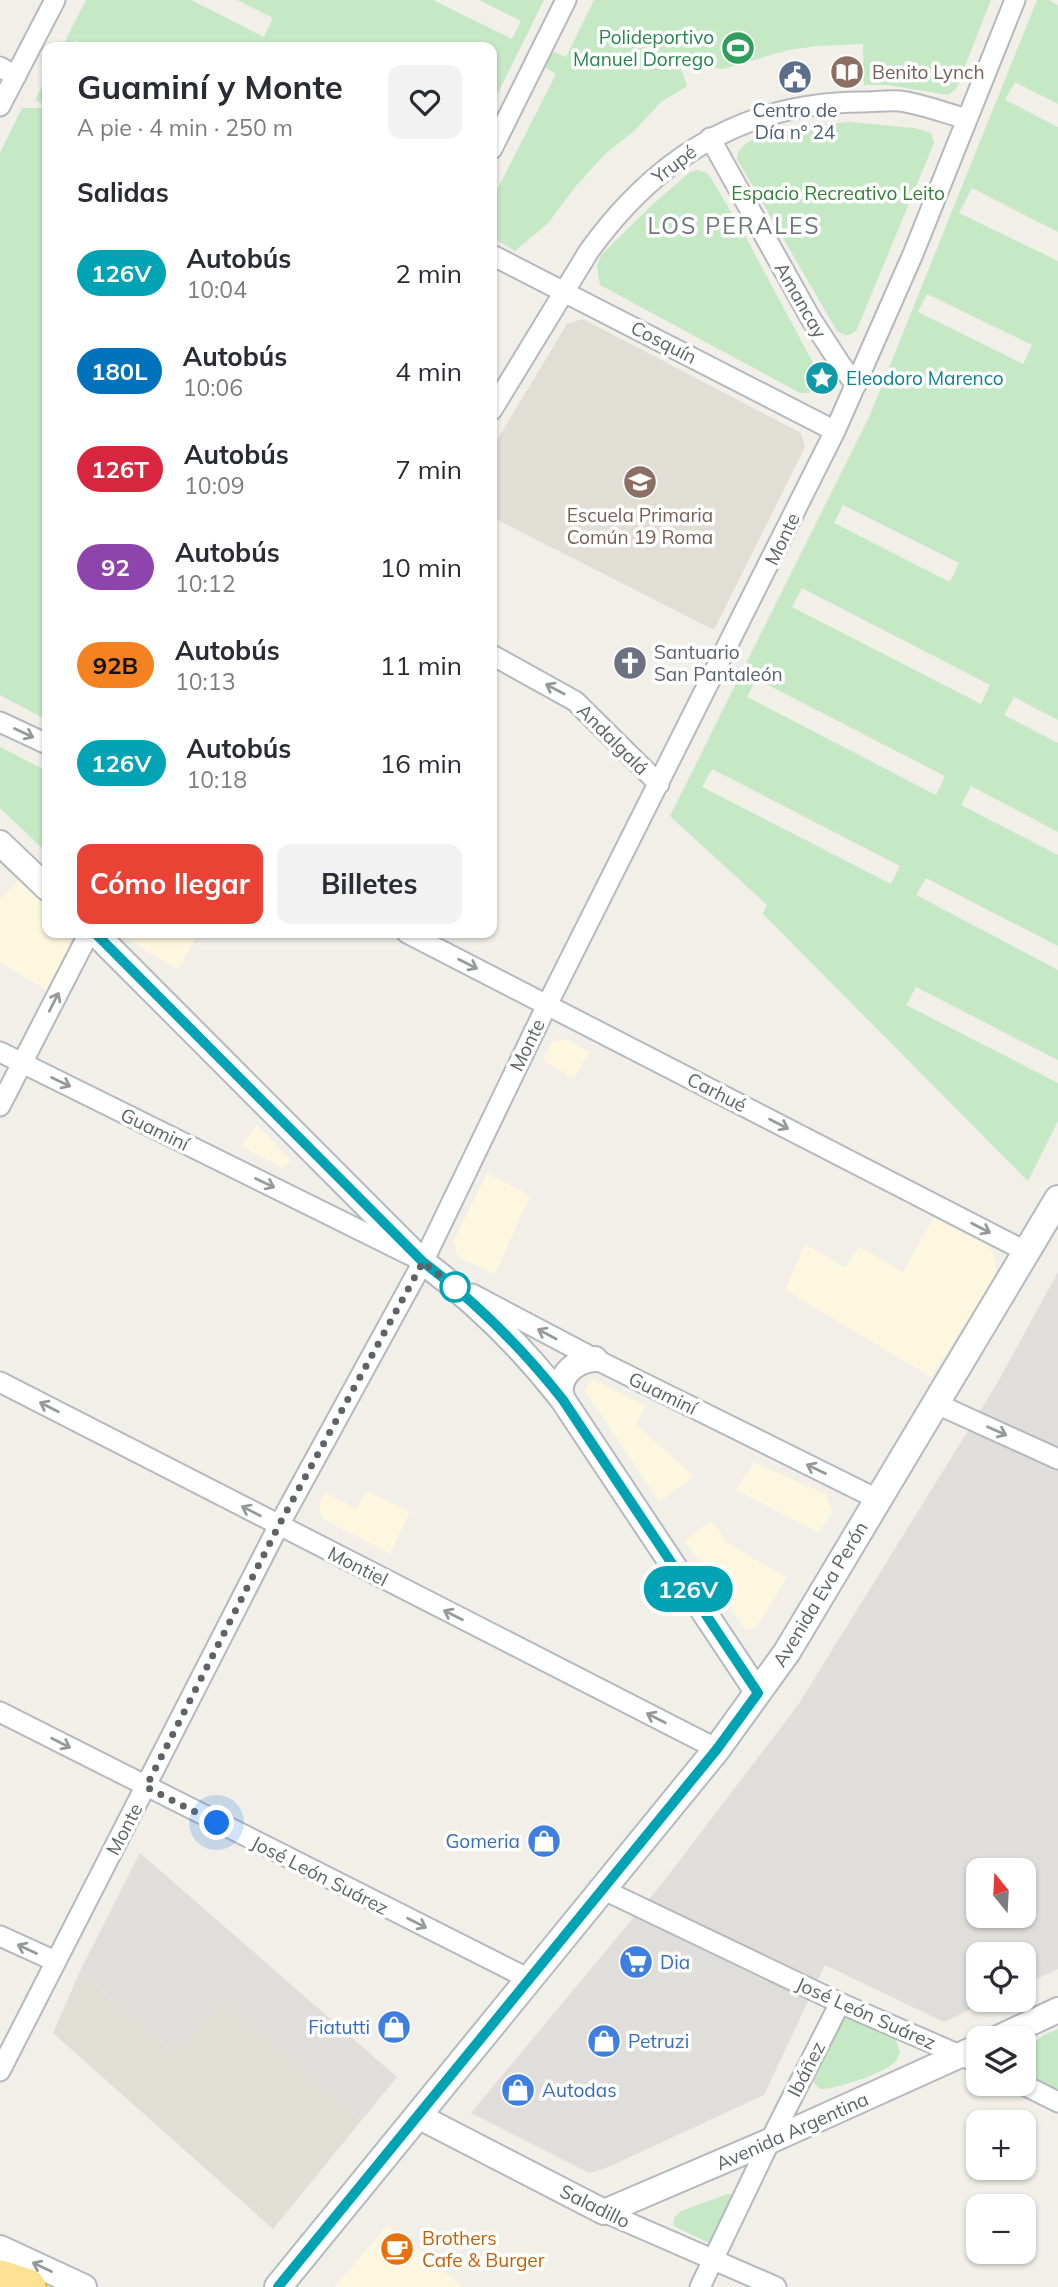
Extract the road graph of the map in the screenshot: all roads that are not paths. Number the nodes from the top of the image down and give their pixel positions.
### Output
1 (54, 0) edge
2 (566, 0) edge
3 (1015, 0) edge
4 (8, 72) edge
5 (0, 106) edge
6 (967, 119) junction
7 (710, 138) junction
8 (497, 139) edge
9 (497, 257) edge
10 (565, 291) junction
11 (856, 385) junction
12 (497, 402) edge
13 (835, 431) junction
14 (497, 659) edge
15 (0, 722) edge
16 (42, 742) edge
17 (659, 784) junction
18 (0, 843) edge
19 (42, 883) edge
20 (86, 938) edge
21 (100, 938) edge
22 (417, 938) edge
23 (547, 1004) junction
24 (0, 1052) edge
25 (23, 1063) junction
26 (0, 1106) edge
27 (1058, 1199) edge
28 (1027, 1252) junction
29 (423, 1262) junction
30 (452, 1283) junction
31 (595, 1359) junction
32 (0, 1382) edge
33 (563, 1400) junction
34 (937, 1404) junction
35 (1058, 1459) edge
36 (877, 1499) junction
37 (279, 1525) junction
38 (758, 1693) junction
39 (0, 1712) edge
40 (717, 1749) junction
41 (146, 1787) junction
42 (602, 1889) junction
43 (0, 1936) edge
44 (55, 1961) junction
45 (529, 1979) junction
46 (840, 2003) junction
47 (1058, 2010) edge
48 (1024, 2026) edge
49 (966, 2052) edge
50 (966, 2058) edge
51 (0, 2071) edge
52 (1036, 2091) edge
53 (1058, 2102) edge
54 (418, 2116) junction
55 (770, 2141) junction
56 (604, 2212) junction
57 (0, 2248) edge
58 (713, 2258) junction
59 (0, 2278) edge
60 (28, 2287) edge
61 (83, 2287) edge
62 (278, 2287) edge
63 (699, 2287) edge
64 (776, 2287) edge

1 - 4 street
2 - 8 street
3 - 6 street, Monte
4 - 5 street
6 - 7 street, Yrupé
6 - 11 street, Monte
7 - 10 street, Yrupé
7 - 11 street, Amancay
9 - 10 street, Cosquín
10 - 12 street, Yrupé
10 - 13 street, Cosquín
11 - 13 street, Monte
13 - 17 street, Monte
17 -> 14 street, Andalgalá
15 -> 16 street
17 - 23 street, Monte
18 - 19 street
25 -> 20 street
21 - 29 street
22 -> 23 street, Carhué
23 -> 28 street, Carhué
23 - 29 street, Monte
24 - 25 street, Guaminí
25 - 26 street
25 -> 29 street, Guaminí
27 - 28 main road, Avenida Eva Perón
28 - 34 main road, Avenida Eva Perón
29 - 30 street
29 - 37 street, Monte
31 -> 30 street, Guaminí
30 - 33 street
31 - 33 street
36 -> 31 street, Guaminí
37 -> 32 street, Montiel
33 - 38 street
34 -> 35 street
34 - 36 main road, Avenida Eva Perón
36 - 38 main road, Avenida Eva Perón
40 -> 37 street, Montiel
37 - 41 street, Monte
38 - 40 main road, Avenida Eva Perón
39 -> 41 street, José León Suárez
40 - 42 main road, Avenida Eva Perón
41 - 44 street, Monte
41 -> 45 street, José León Suárez
42 - 45 main road, Avenida Eva Perón
42 - 46 street, José León Suárez
44 -> 43 street
44 - 51 street, Monte
45 - 54 main road, Avenida Eva Perón
46 - 49 street, José León Suárez
46 - 55 street, Ibáñez
47 - 48 street
50 - 55 street, Avenida Argentina
52 - 53 street
54 - 56 street, Saladillo
54 - 62 main road, Avenida Eva Perón
55 - 56 street, Avenida Argentina
55 - 58 street, Ibáñez
56 - 58 street, Saladillo
61 -> 57 street
58 - 63 street, Ibáñez
58 - 64 street, Saladillo
59 - 60 highway

